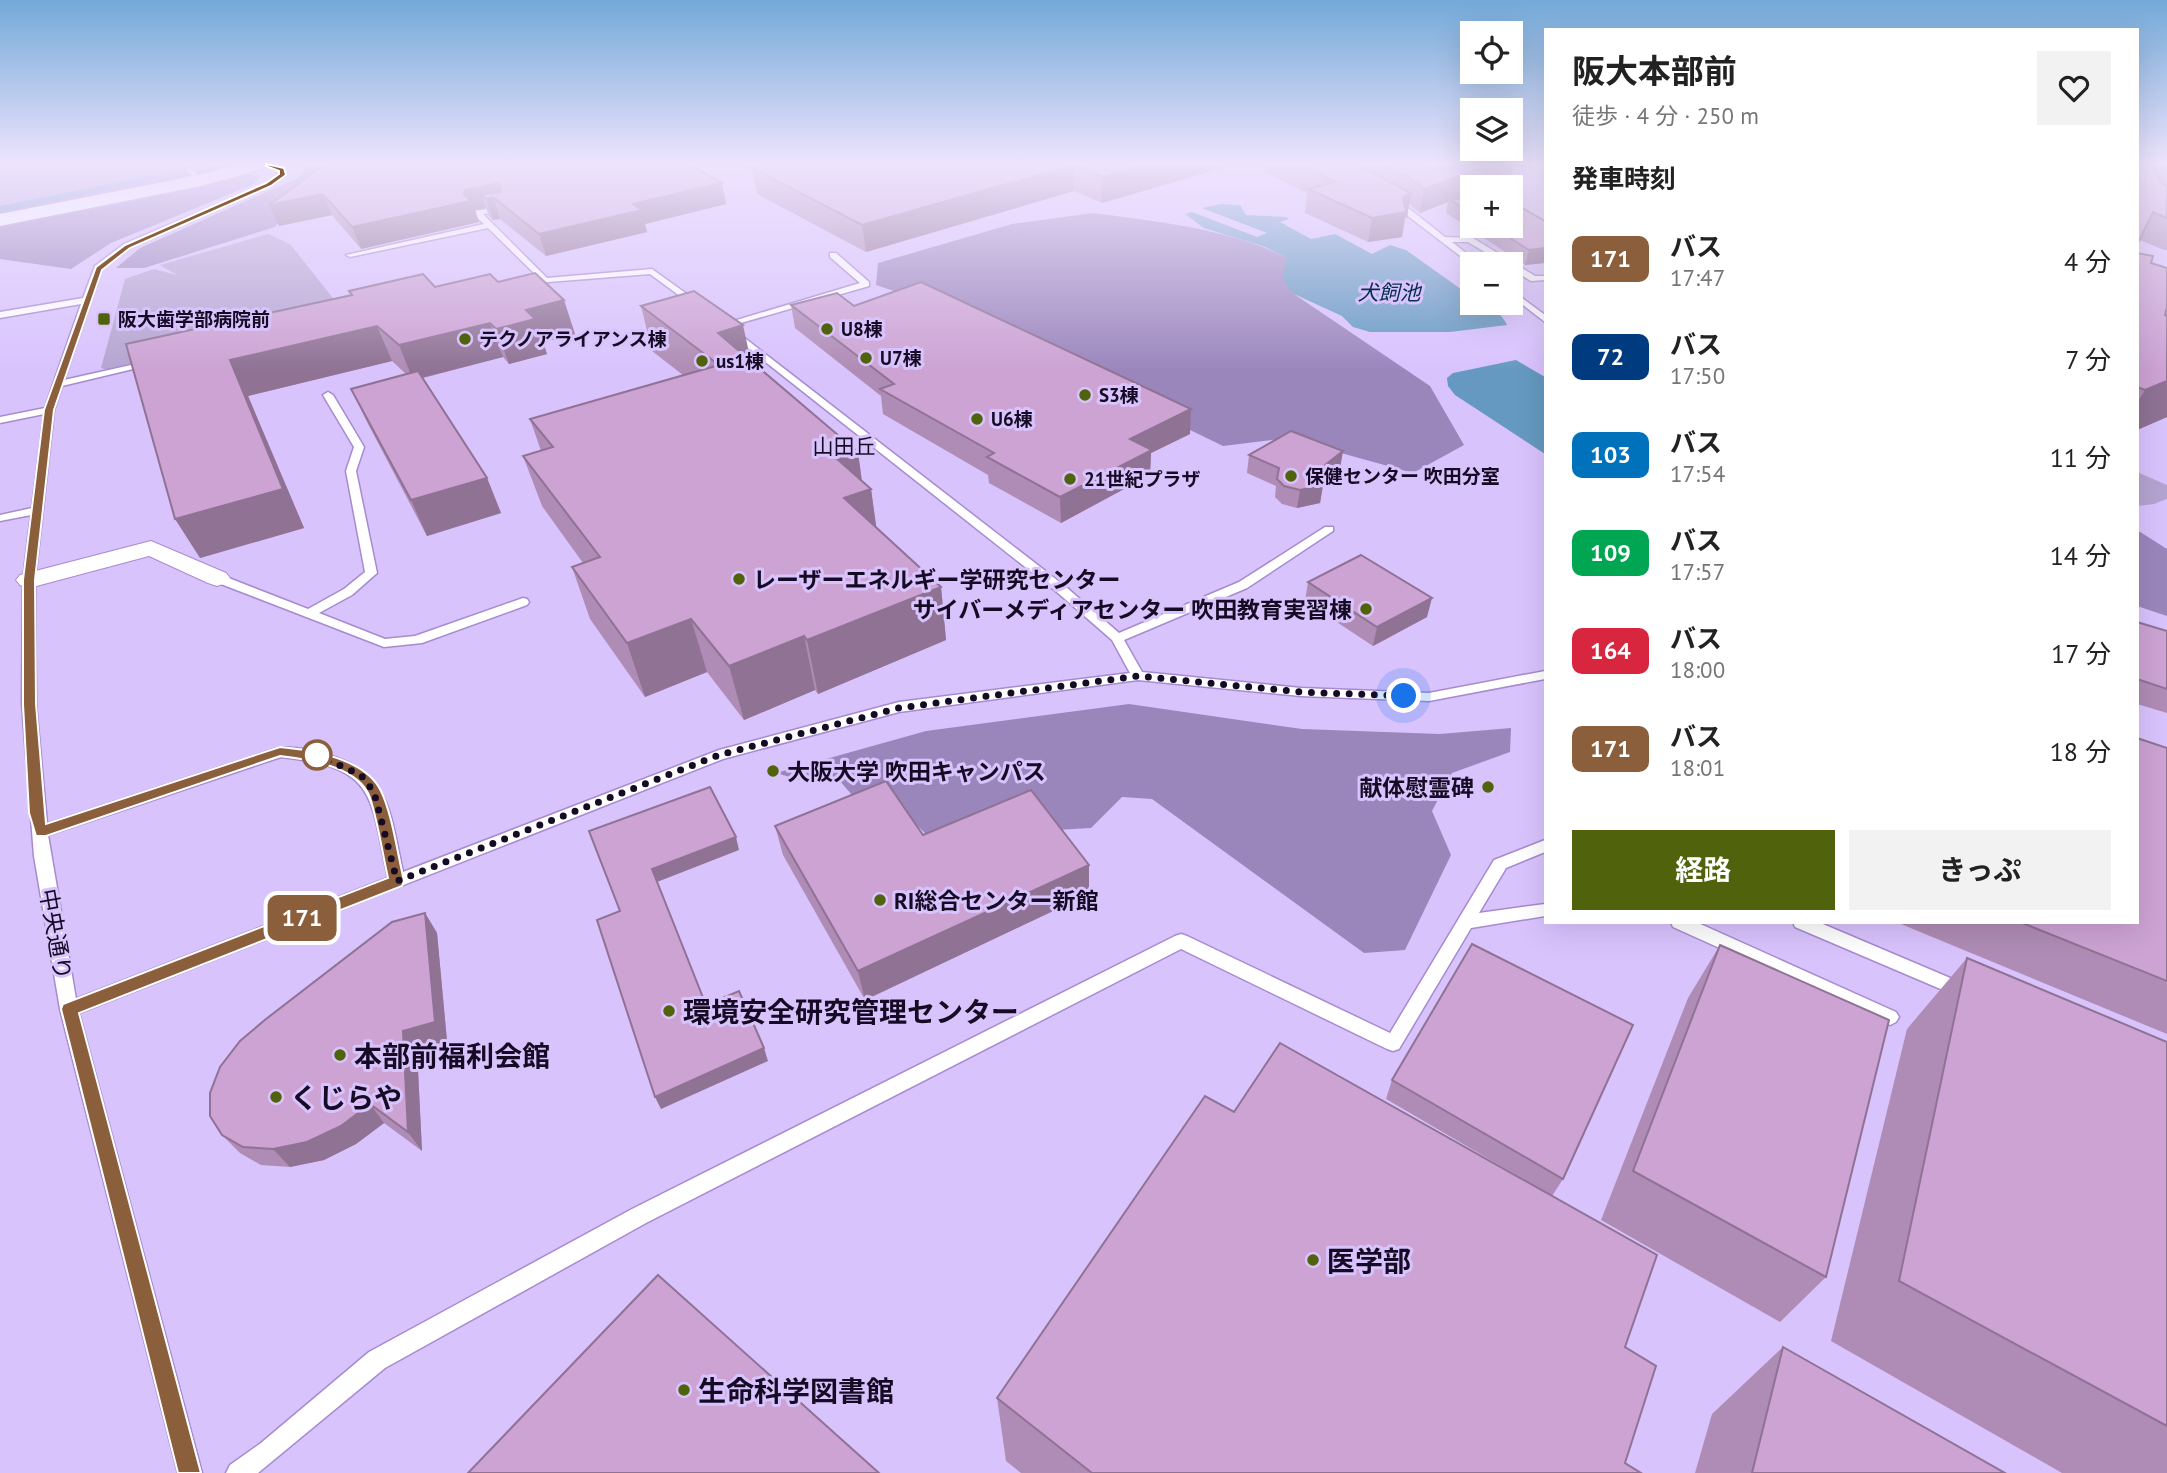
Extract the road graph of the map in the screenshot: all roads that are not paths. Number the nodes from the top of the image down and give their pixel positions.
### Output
1 (156, 234) edge
2 (449, 234) edge
3 (498, 234) edge
4 (1438, 234) edge
5 (1443, 238) junction
6 (1461, 252) edge
7 (1490, 252) edge
8 (350, 255) dead end
9 (834, 255) dead end
10 (1523, 272) edge
11 (1544, 278) edge
12 (545, 280) junction
13 (518, 282) edge
14 (88, 300) junction
15 (1523, 301) edge
16 (704, 309) edge
17 (0, 315) edge
18 (714, 317) edge
19 (1544, 318) edge
20 (724, 325) junction
21 (164, 361) edge
22 (59, 384) junction
23 (328, 395) dead end
24 (49, 410) junction
25 (0, 420) edge
26 (37, 510) junction
27 (0, 518) edge
28 (1329, 529) dead end
29 (217, 578) joint
30 (29, 580) junction
31 (523, 602) dead end
32 (309, 614) junction
33 (1117, 638) junction
34 (1544, 675) edge
35 (1138, 676) junction
36 (41, 832) junction
37 (1544, 846) edge
38 (397, 881) junction
39 (1544, 910) edge
40 (1464, 922) junction
41 (1683, 924) edge
42 (1806, 924) edge
43 (1978, 997) edge
44 (69, 1009) junction
45 (1890, 1017) edge
46 (190, 1473) edge
47 (237, 1473) edge

1 - 14 lane, 中央通り
2 - 8 lane
3 - 12 lane
4 - 5 lane
5 - 6 lane
5 - 7 lane
9 - 20 lane
10 - 11 lane
12 - 13 lane
12 - 16 lane
14 - 17 lane
14 - 22 lane, 中央通り
15 - 19 lane
18 - 20 lane
20 - 33 lane
21 - 22 lane
22 - 24 lane, 中央通り
23 - 32 lane
24 - 25 lane
24 - 26 lane, 中央通り
26 - 27 lane
26 - 30 lane, 中央通り
28 - 33 lane
29 - 30 street
29 - 32 lane
30 - 36 lane, 中央通り
31 - 32 lane
33 - 35 lane
34 - 35 lane
35 - 38 lane
36 - 38 lane
36 - 44 lane, 中央通り
37 - 40 lane
38 - 44 lane
39 - 40 lane
40 - 47 lane
41 - 45 lane
42 - 43 lane
44 - 46 lane, 中央通り

